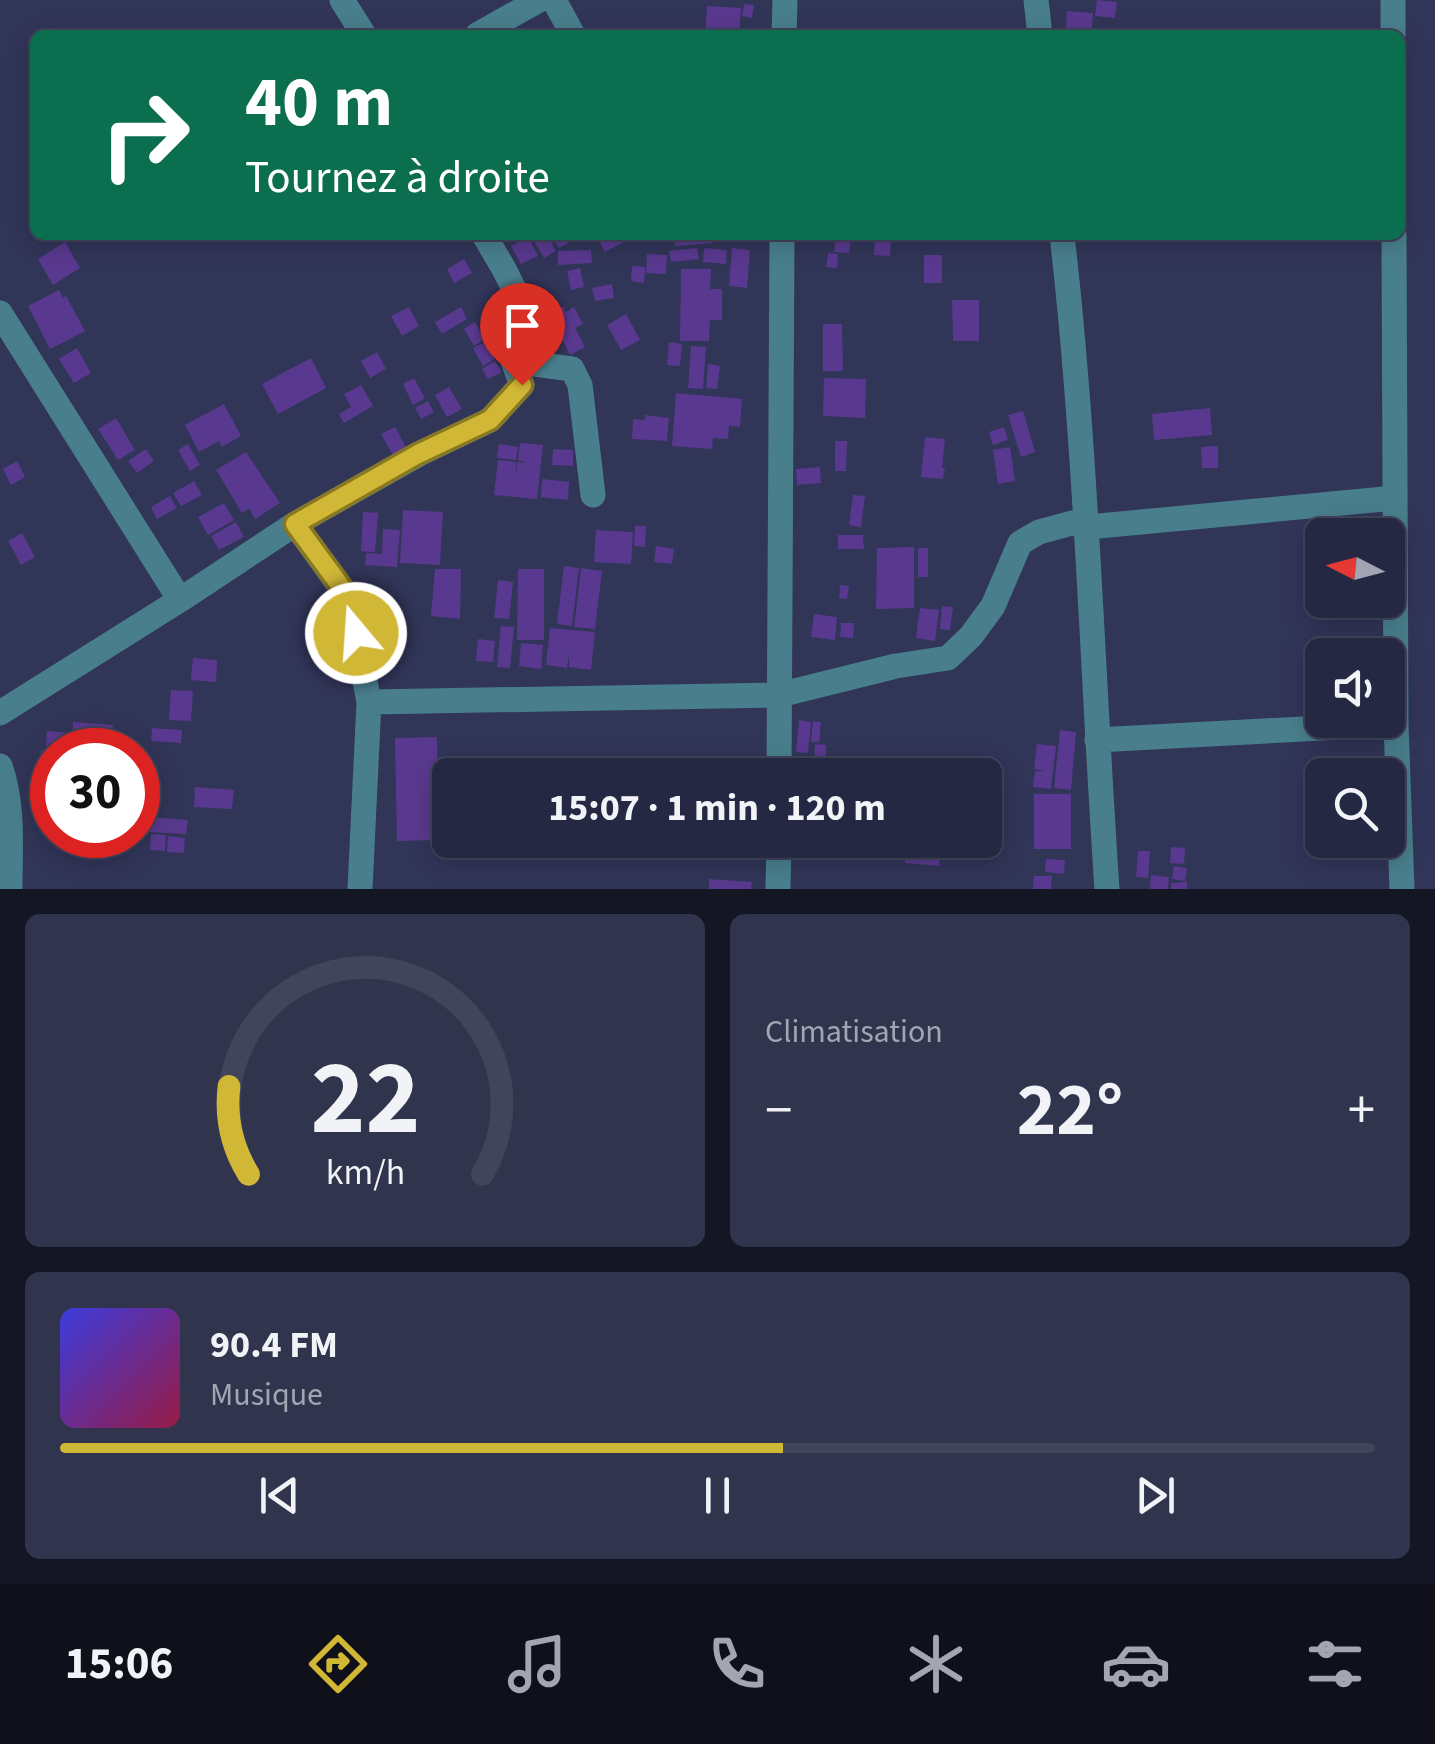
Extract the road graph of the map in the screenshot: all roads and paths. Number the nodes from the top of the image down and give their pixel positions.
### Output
1 (342, 0) edge
2 (540, 0) edge
3 (554, 0) edge
4 (784, 0) edge
5 (1036, 0) edge
6 (1393, 0) edge
7 (361, 30) edge
8 (486, 30) edge
9 (571, 30) edge
10 (784, 30) edge
11 (1039, 30) edge
12 (1393, 30) edge
13 (487, 240) edge
14 (782, 240) edge
15 (1062, 240) edge
16 (1394, 240) edge
17 (4, 326) edge
18 (513, 362) junction
19 (592, 495) dead end
20 (1396, 498) junction
21 (295, 524) junction
22 (1088, 527) junction
23 (180, 600) junction
24 (1396, 638) edge
25 (779, 695) junction
26 (369, 702) junction
27 (0, 714) edge
28 (1305, 729) edge
29 (1397, 738) edge
30 (1097, 740) junction
31 (779, 758) edge
32 (0, 766) edge
33 (778, 858) edge
34 (10, 889) edge
35 (360, 889) edge
36 (778, 889) edge
37 (1108, 889) edge
38 (1402, 889) edge

1 - 7 street
2 - 8 street
3 - 9 street
4 - 10 street
5 - 11 street
6 - 12 street
13 - 18 street
14 - 25 street
15 - 22 street
16 - 20 street
17 - 23 street
18 - 19 street
18 - 21 street
20 - 22 street
20 - 24 street
21 - 23 street
21 - 26 street
22 - 25 street
22 - 30 street
23 - 27 street
25 - 26 street
25 - 31 street
26 - 35 street
28 - 30 street
29 - 38 street
30 - 37 street
32 - 34 street
33 - 36 street

